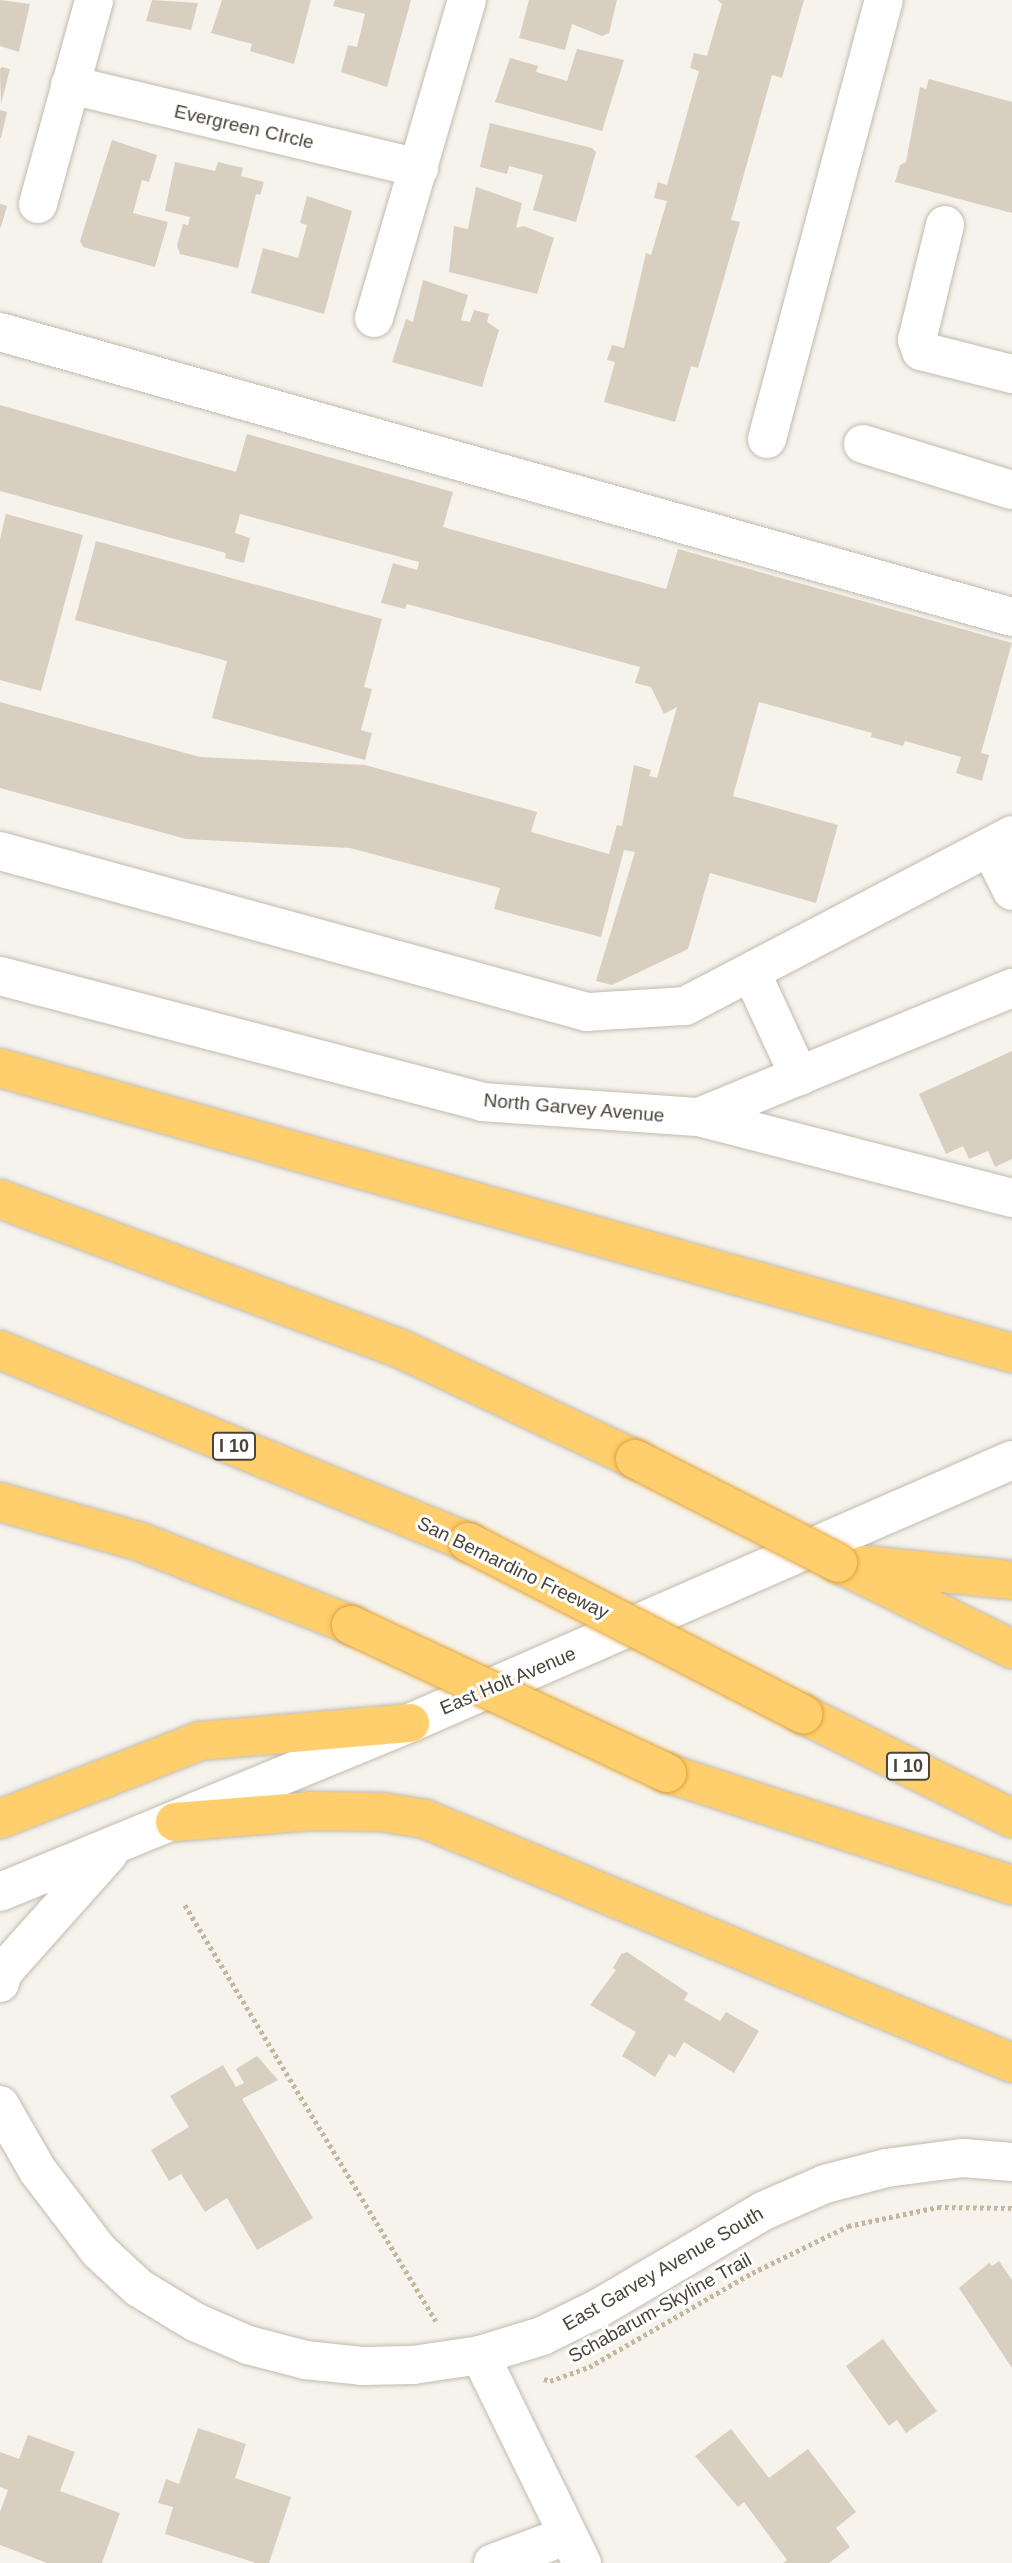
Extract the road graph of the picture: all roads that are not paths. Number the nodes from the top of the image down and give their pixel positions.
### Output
1 (94, 0) edge
2 (467, 0) edge
3 (884, 0) edge
4 (70, 85) junction
5 (419, 168) junction
6 (38, 204) dead end
7 (946, 225) dead end
8 (374, 318) dead end
9 (0, 332) edge
10 (1012, 374) edge
11 (767, 439) dead end
12 (863, 444) dead end
13 (1012, 490) edge
14 (1012, 617) edge
15 (1001, 841) edge
16 (0, 851) edge
17 (1012, 891) edge
18 (751, 972) junction
19 (0, 976) edge
20 (1012, 988) edge
21 (0, 1068) edge
22 (799, 1076) junction
23 (698, 1117) junction
24 (1012, 1198) edge
25 (0, 1199) edge
26 (0, 1350) edge
27 (1012, 1353) edge
28 (1012, 1460) edge
29 (0, 1502) edge
30 (838, 1563) junction
31 (1012, 1580) edge
32 (1012, 1648) edge
33 (410, 1723) junction
34 (1012, 1818) edge
35 (0, 1819) edge
36 (175, 1822) junction
37 (115, 1846) junction
38 (1012, 1885) edge
39 (0, 1892) edge
40 (0, 1983) edge
41 (1012, 2063) edge
42 (0, 2105) edge
43 (1012, 2162) edge
44 (480, 2356) junction
45 (574, 2550) edge
46 (493, 2563) edge

1 - 4 street
2 - 5 street
3 - 11 street
4 - 5 street, Evergreen CIrcle
4 - 6 street
5 - 8 street
7 - 10 street
9 - 14 street
12 - 13 street
15 - 17 street
15 - 18 street
16 - 18 street
18 - 22 street
19 - 23 street, North Garvey Avenue
20 - 22 street, North Garvey Avenue
21 - 27 highway
22 - 23 street, North Garvey Avenue
23 - 24 street
25 - 30 highway, bridge
26 - 34 highway, San Bernardino Freeway / I 10, bridge
28 - 33 street, East Holt Avenue
29 - 38 highway, bridge
30 - 31 highway
30 - 32 highway
33 - 35 highway
33 - 36 street, East Holt Avenue
36 - 37 street, East Holt Avenue
36 - 41 highway
37 - 39 street, East Holt Avenue
37 - 40 street
42 - 44 street, East Garvey Avenue South
43 - 44 street, East Garvey Avenue South
44 - 45 street
45 - 46 street

